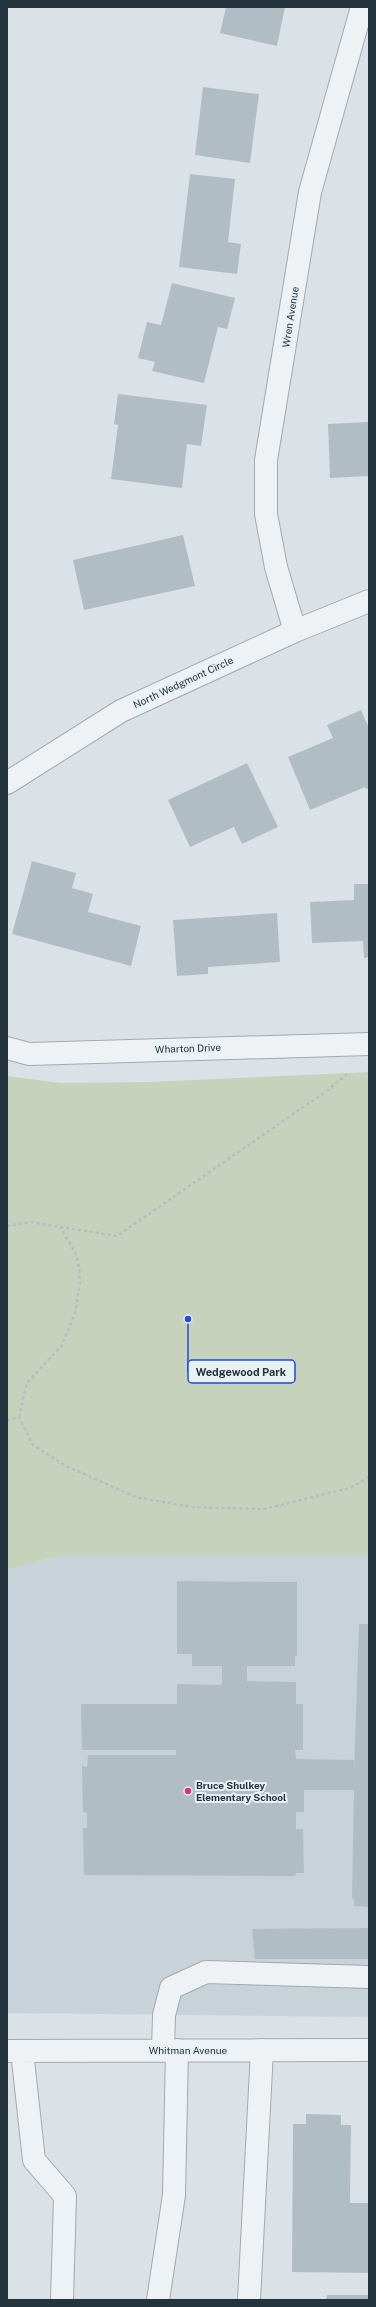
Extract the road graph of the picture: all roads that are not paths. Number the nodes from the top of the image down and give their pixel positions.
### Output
1 (362, 7) edge
2 (369, 601) edge
3 (295, 631) junction
4 (7, 783) edge
5 (369, 1044) edge
6 (7, 1048) edge
7 (369, 1977) edge
8 (170, 2050) junction
9 (262, 2050) junction
10 (369, 2050) edge
11 (15, 2051) edge
12 (62, 2300) edge
13 (158, 2300) edge
14 (249, 2300) edge

1 - 3 street, Wren Avenue
2 - 3 street, North Wedgmont Circle
3 - 4 street, North Wedgmont Circle
5 - 6 street, Wharton Drive
7 - 8 street
8 - 9 street, Whitman Avenue
8 - 11 street, Whitman Avenue
8 - 13 street
9 - 10 street, Whitman Avenue
9 - 14 street
11 - 12 street

